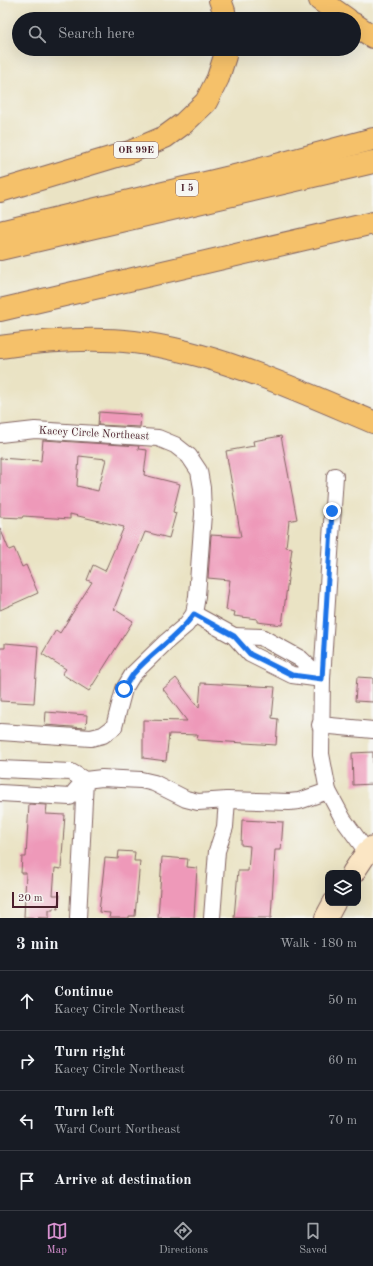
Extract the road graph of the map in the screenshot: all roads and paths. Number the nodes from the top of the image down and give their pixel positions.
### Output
1 (220, 0) edge
2 (320, 0) edge
3 (224, 12) edge
4 (337, 12) edge
5 (361, 29) edge
6 (373, 37) edge
7 (225, 56) edge
8 (373, 139) edge
9 (373, 162) edge
10 (0, 192) edge
11 (373, 223) edge
12 (0, 232) edge
13 (0, 249) edge
14 (0, 310) edge
15 (0, 346) edge
16 (373, 422) edge
17 (0, 434) edge
18 (334, 476) dead end
19 (194, 614) junction
20 (322, 679) junction
21 (320, 725) junction
22 (373, 730) edge
23 (0, 732) edge
24 (0, 769) edge
25 (85, 780) junction
26 (328, 791) junction
27 (0, 793) edge
28 (227, 800) junction
29 (370, 849) edge
30 (355, 870) edge
31 (332, 906) edge
32 (78, 918) edge
33 (212, 918) edge
34 (326, 918) edge

1 - 3 main road
2 - 4 main road
5 - 6 main road
7 - 10 main road, OR 99E
8 - 12 main road, I 5
9 - 13 main road, I 5
11 - 14 main road
15 - 16 main road
17 - 19 street, Kacey Circle Northeast
18 - 20 street
19 - 20 street
19 - 23 street, Kacey Circle Northeast
20 - 21 street
21 - 22 street
21 - 26 street
24 - 25 street
25 - 27 street
25 - 28 street
25 - 32 street
26 - 28 street
26 - 29 street
28 - 33 street
29 - 30 main road
31 - 34 main road

